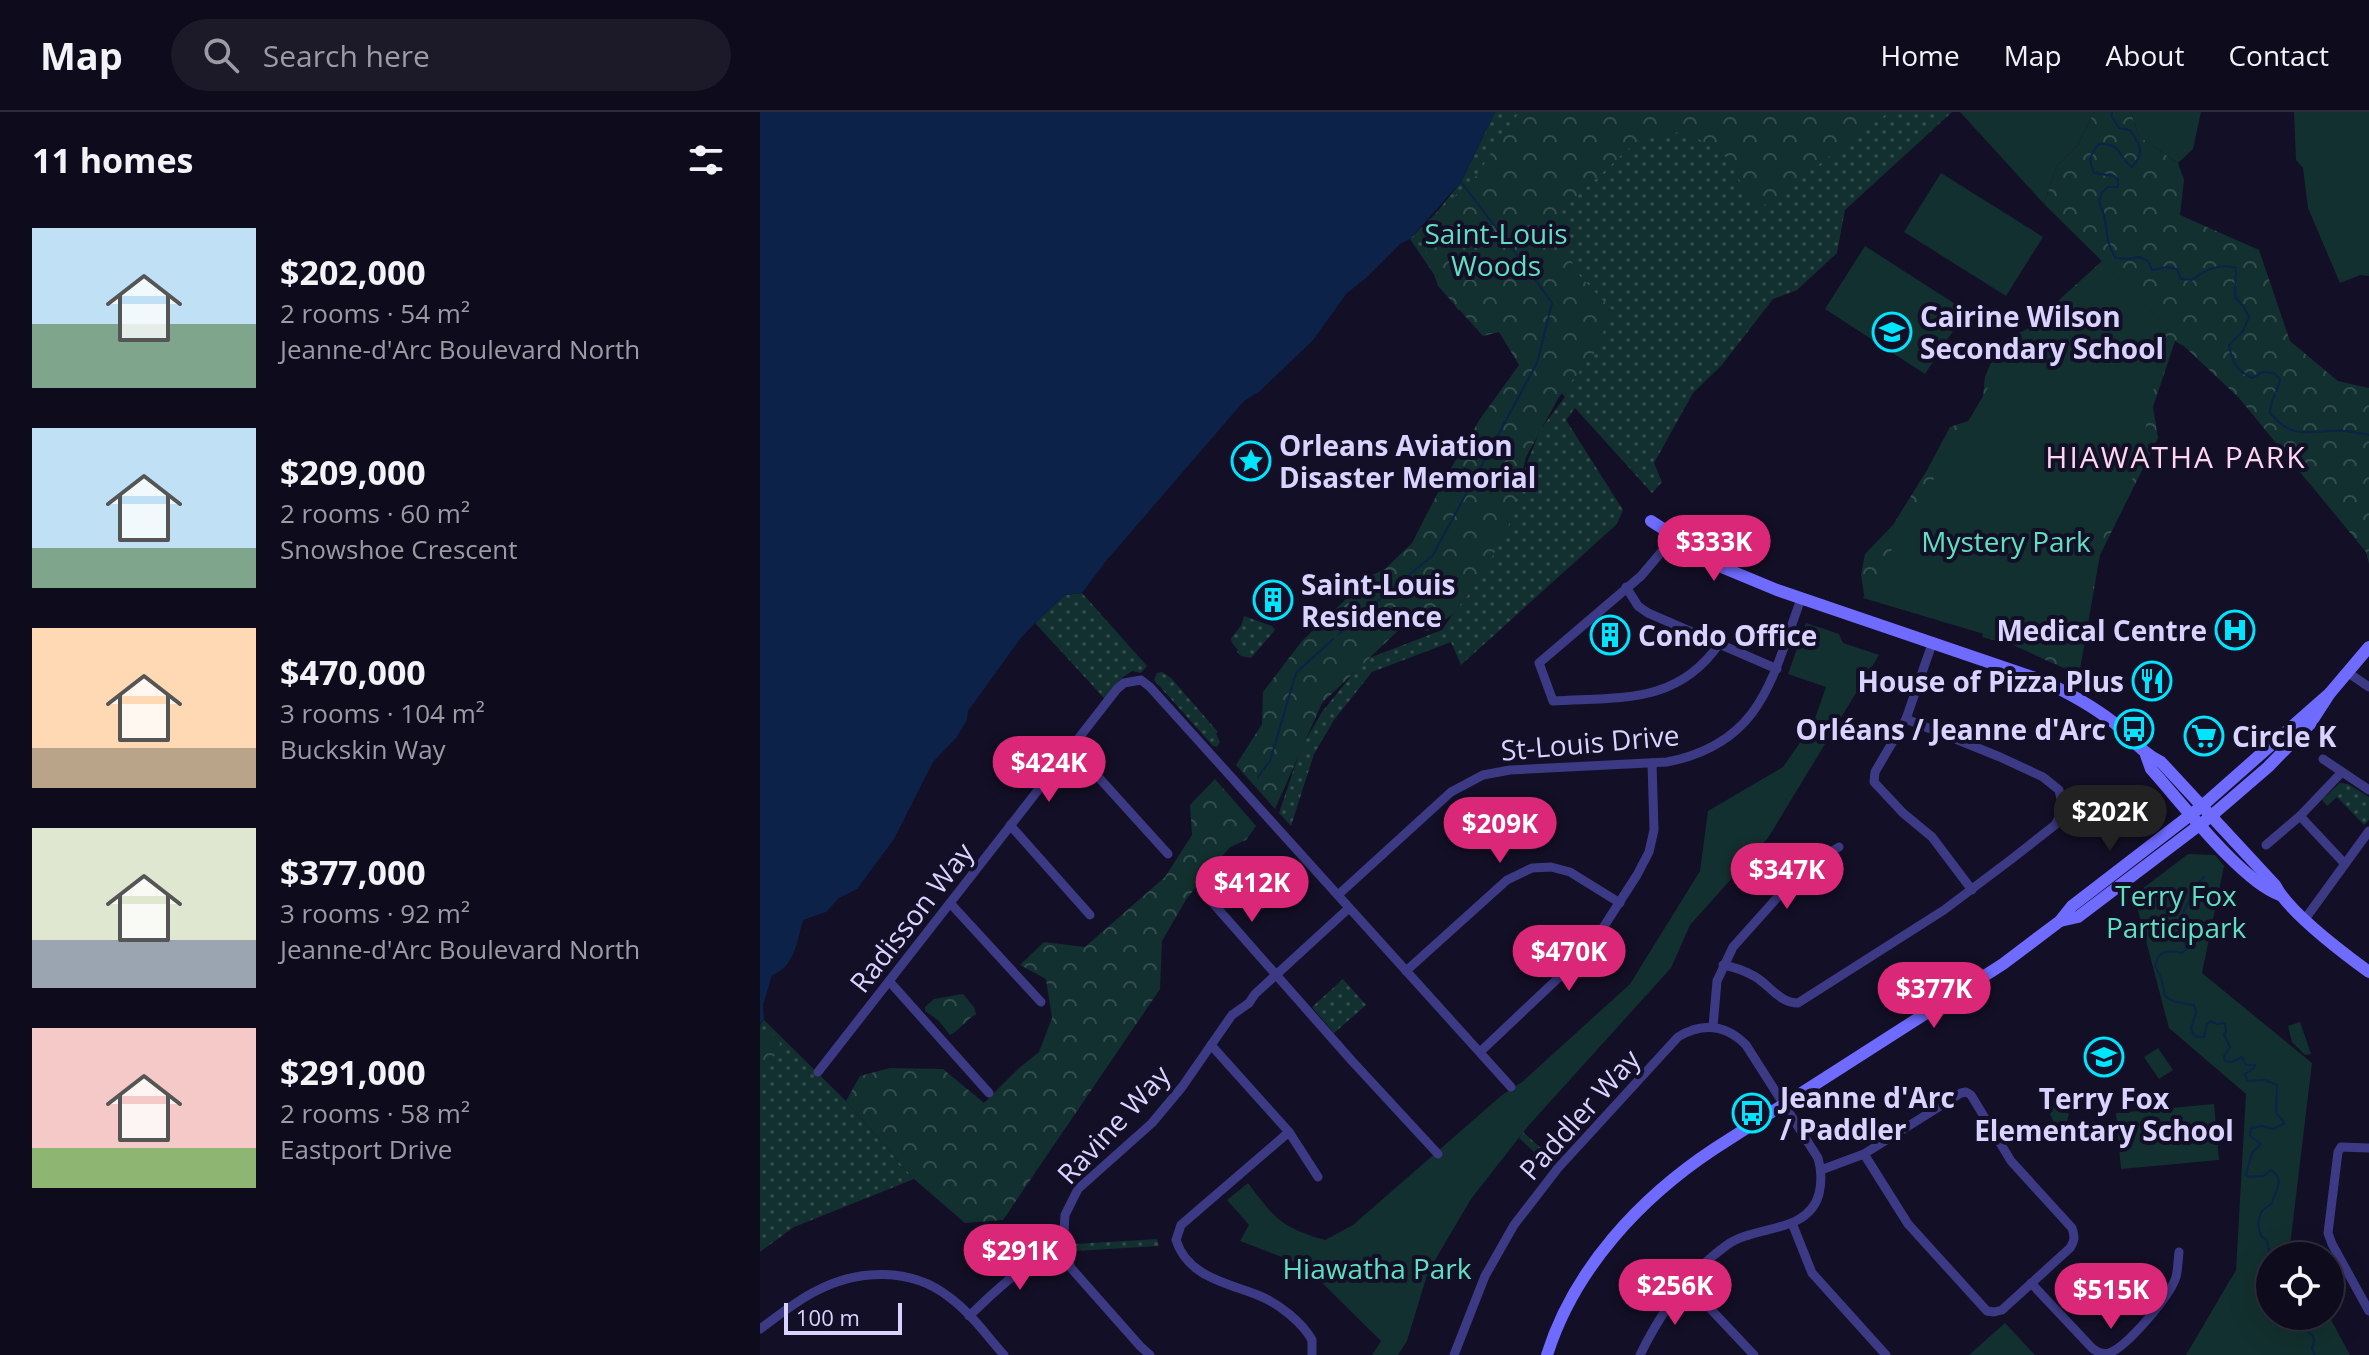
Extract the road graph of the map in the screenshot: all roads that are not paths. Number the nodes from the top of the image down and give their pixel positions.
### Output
1 (1651, 521) dead end
2 (1674, 537) junction
3 (1626, 587) junction
4 (1801, 599) junction
5 (1719, 644) junction
6 (1932, 644) junction
7 (2369, 647) edge
8 (1777, 669) junction
9 (2347, 672) junction
10 (2369, 687) edge
11 (1906, 719) junction
12 (1072, 748) junction
13 (2323, 759) dead end
14 (1652, 763) junction
15 (2342, 772) junction
16 (2369, 790) edge
17 (2200, 816) junction
18 (2300, 816) junction
19 (1010, 825) junction
20 (2369, 831) edge
21 (2266, 845) dead end
22 (1839, 847) dead end
23 (1168, 854) dead end
24 (2345, 864) junction
25 (1972, 890) junction
26 (1204, 893) dead end
27 (1338, 895) junction
28 (950, 903) junction
29 (1620, 903) junction
30 (1349, 908) junction
31 (1090, 915) dead end
32 (2305, 919) junction
33 (1723, 965) junction
34 (1406, 971) junction
35 (2369, 972) edge
36 (1276, 975) junction
37 (889, 981) junction
38 (1041, 1002) dead end
39 (1713, 1027) junction
40 (1211, 1045) junction
41 (1480, 1052) junction
42 (818, 1072) dead end
43 (1511, 1087) dead end
44 (989, 1093) dead end
45 (1784, 1105) junction
46 (1289, 1132) junction
47 (2369, 1148) edge
48 (1438, 1154) dead end
49 (1864, 1154) junction
50 (1821, 1170) junction
51 (1318, 1177) dead end
52 (1792, 1223) junction
53 (1064, 1252) junction
54 (2179, 1252) dead end
55 (2031, 1283) junction
56 (1687, 1284) junction
57 (2369, 1311) edge
58 (969, 1316) junction
59 (760, 1329) edge
60 (1004, 1355) edge
61 (1150, 1355) edge
62 (1312, 1355) edge
63 (1454, 1355) edge
64 (1547, 1355) edge
65 (1640, 1355) edge
66 (1754, 1355) edge
67 (1886, 1355) edge

1 - 2 main road
2 - 3 street
2 - 4 main road
3 - 5 street
3 - 5 street
4 - 6 main road
4 - 8 street, St-Louis Drive
5 - 8 street
6 - 11 street
6 - 17 main road
7 - 9 main road
8 - 14 street, St-Louis Drive
9 - 10 street
9 - 17 main road
11 - 25 street
11 - 25 street
12 - 19 street, Radisson Way
12 - 23 street
12 - 27 street, Radisson Way
13 - 15 street
14 - 27 street, St-Louis Drive
14 - 29 street
15 - 16 street
15 - 18 street
17 - 32 main road
17 - 45 main road
18 - 21 street
18 - 24 street
19 - 28 street, Radisson Way
19 - 31 street
20 - 24 street
22 - 33 street
24 - 32 street
25 - 33 street
26 - 36 street
27 - 30 street
28 - 37 street, Radisson Way
28 - 38 street
29 - 34 street
29 - 41 street
30 - 34 street
30 - 36 street, Ravine Way
32 - 35 main road
33 - 39 street
34 - 41 street
36 - 40 street, Ravine Way
36 - 48 street
37 - 42 street, Radisson Way
37 - 44 street
39 - 45 street
39 - 63 street, Paddler Way
40 - 46 street
40 - 53 street, Ravine Way
41 - 43 street
45 - 50 street
45 - 64 main road
46 - 51 street
46 - 62 street
47 - 57 street
49 - 50 street
49 - 55 street
49 - 55 street
50 - 52 street
52 - 56 street
52 - 67 street
53 - 58 street
53 - 61 street
54 - 55 street
56 - 65 street
56 - 66 street
58 - 59 street
58 - 60 street

